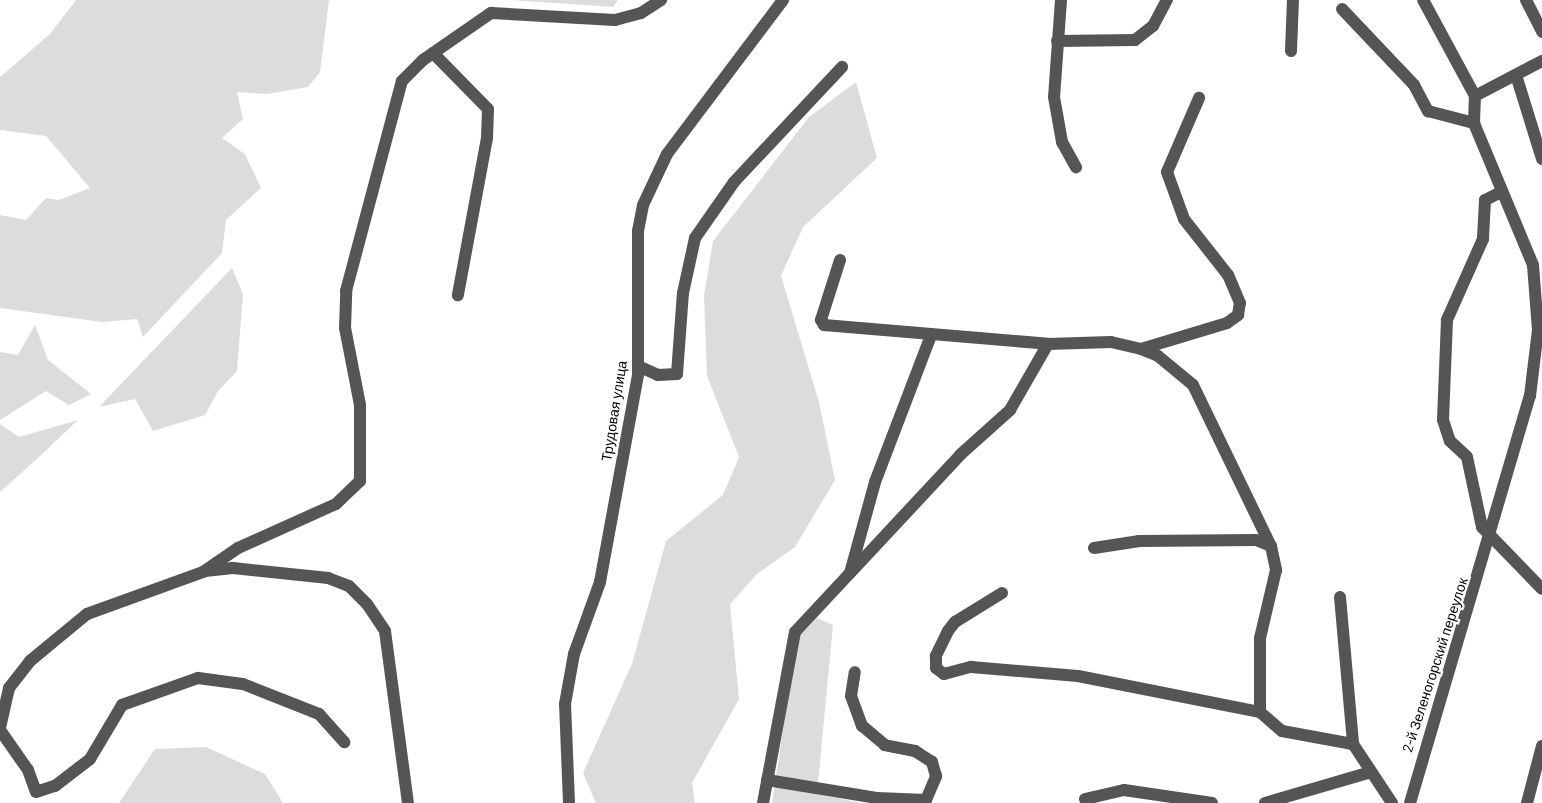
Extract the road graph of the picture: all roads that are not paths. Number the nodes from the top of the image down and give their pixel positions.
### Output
1 (661, 0) edge
2 (782, 0) edge
3 (1061, 0) edge
4 (1167, 0) edge
5 (1293, 0) edge
6 (1423, 0) edge
7 (1526, 0) edge
8 (1342, 9) dead end
9 (1542, 32) edge
10 (1057, 41) junction
11 (1291, 51) dead end
12 (433, 52) junction
13 (1542, 61) edge
14 (842, 67) dead end
15 (1516, 75) junction
16 (1475, 96) junction
17 (1199, 98) dead end
18 (1474, 122) junction
19 (1542, 159) edge
20 (1076, 167) dead end
21 (1501, 192) junction
22 (840, 260) dead end
23 (458, 295) dead end
24 (932, 335) junction
25 (1048, 344) junction
26 (1141, 349) junction
27 (638, 366) junction
28 (1492, 537) junction
29 (1271, 546) junction
30 (1094, 548) dead end
31 (203, 572) junction
32 (850, 572) junction
33 (1542, 590) edge
34 (1002, 593) dead end
35 (1340, 597) dead end
36 (855, 672) dead end
37 (1260, 712) junction
38 (0, 729) edge
39 (344, 742) dead end
40 (1353, 744) junction
41 (1542, 746) edge
42 (1371, 772) junction
43 (767, 780) junction
44 (1085, 799) dead end
45 (408, 803) edge
46 (569, 803) edge
47 (763, 803) edge
48 (1212, 803) edge
49 (1265, 803) edge
50 (1392, 803) edge
51 (1410, 803) edge
52 (1527, 803) edge

1 - 12 street
2 - 27 street, Трудовая улица
3 - 10 street
4 - 10 street
5 - 11 street
6 - 16 street
7 - 9 street
8 - 18 street
10 - 20 street
12 - 23 street
12 - 31 street
13 - 15 street
14 - 27 street
15 - 16 street
15 - 19 street
16 - 18 street, 2-й Зеленогорский переулок
17 - 26 street
18 - 21 street, 2-й Зеленогорский переулок
21 - 28 street, 2-й Зеленогорский переулок
21 - 28 street
22 - 24 street
24 - 25 street
24 - 32 street
25 - 26 street
25 - 32 street
26 - 29 street
27 - 46 street, Трудовая улица
28 - 33 street
28 - 51 street, 2-й Зеленогорский переулок
29 - 30 street
29 - 37 street
31 - 38 street
31 - 45 street
32 - 43 street
34 - 37 street
35 - 40 street
36 - 43 street
37 - 40 street
38 - 39 street
40 - 42 street
41 - 52 street
42 - 49 street
42 - 50 street
43 - 47 street
44 - 48 street

